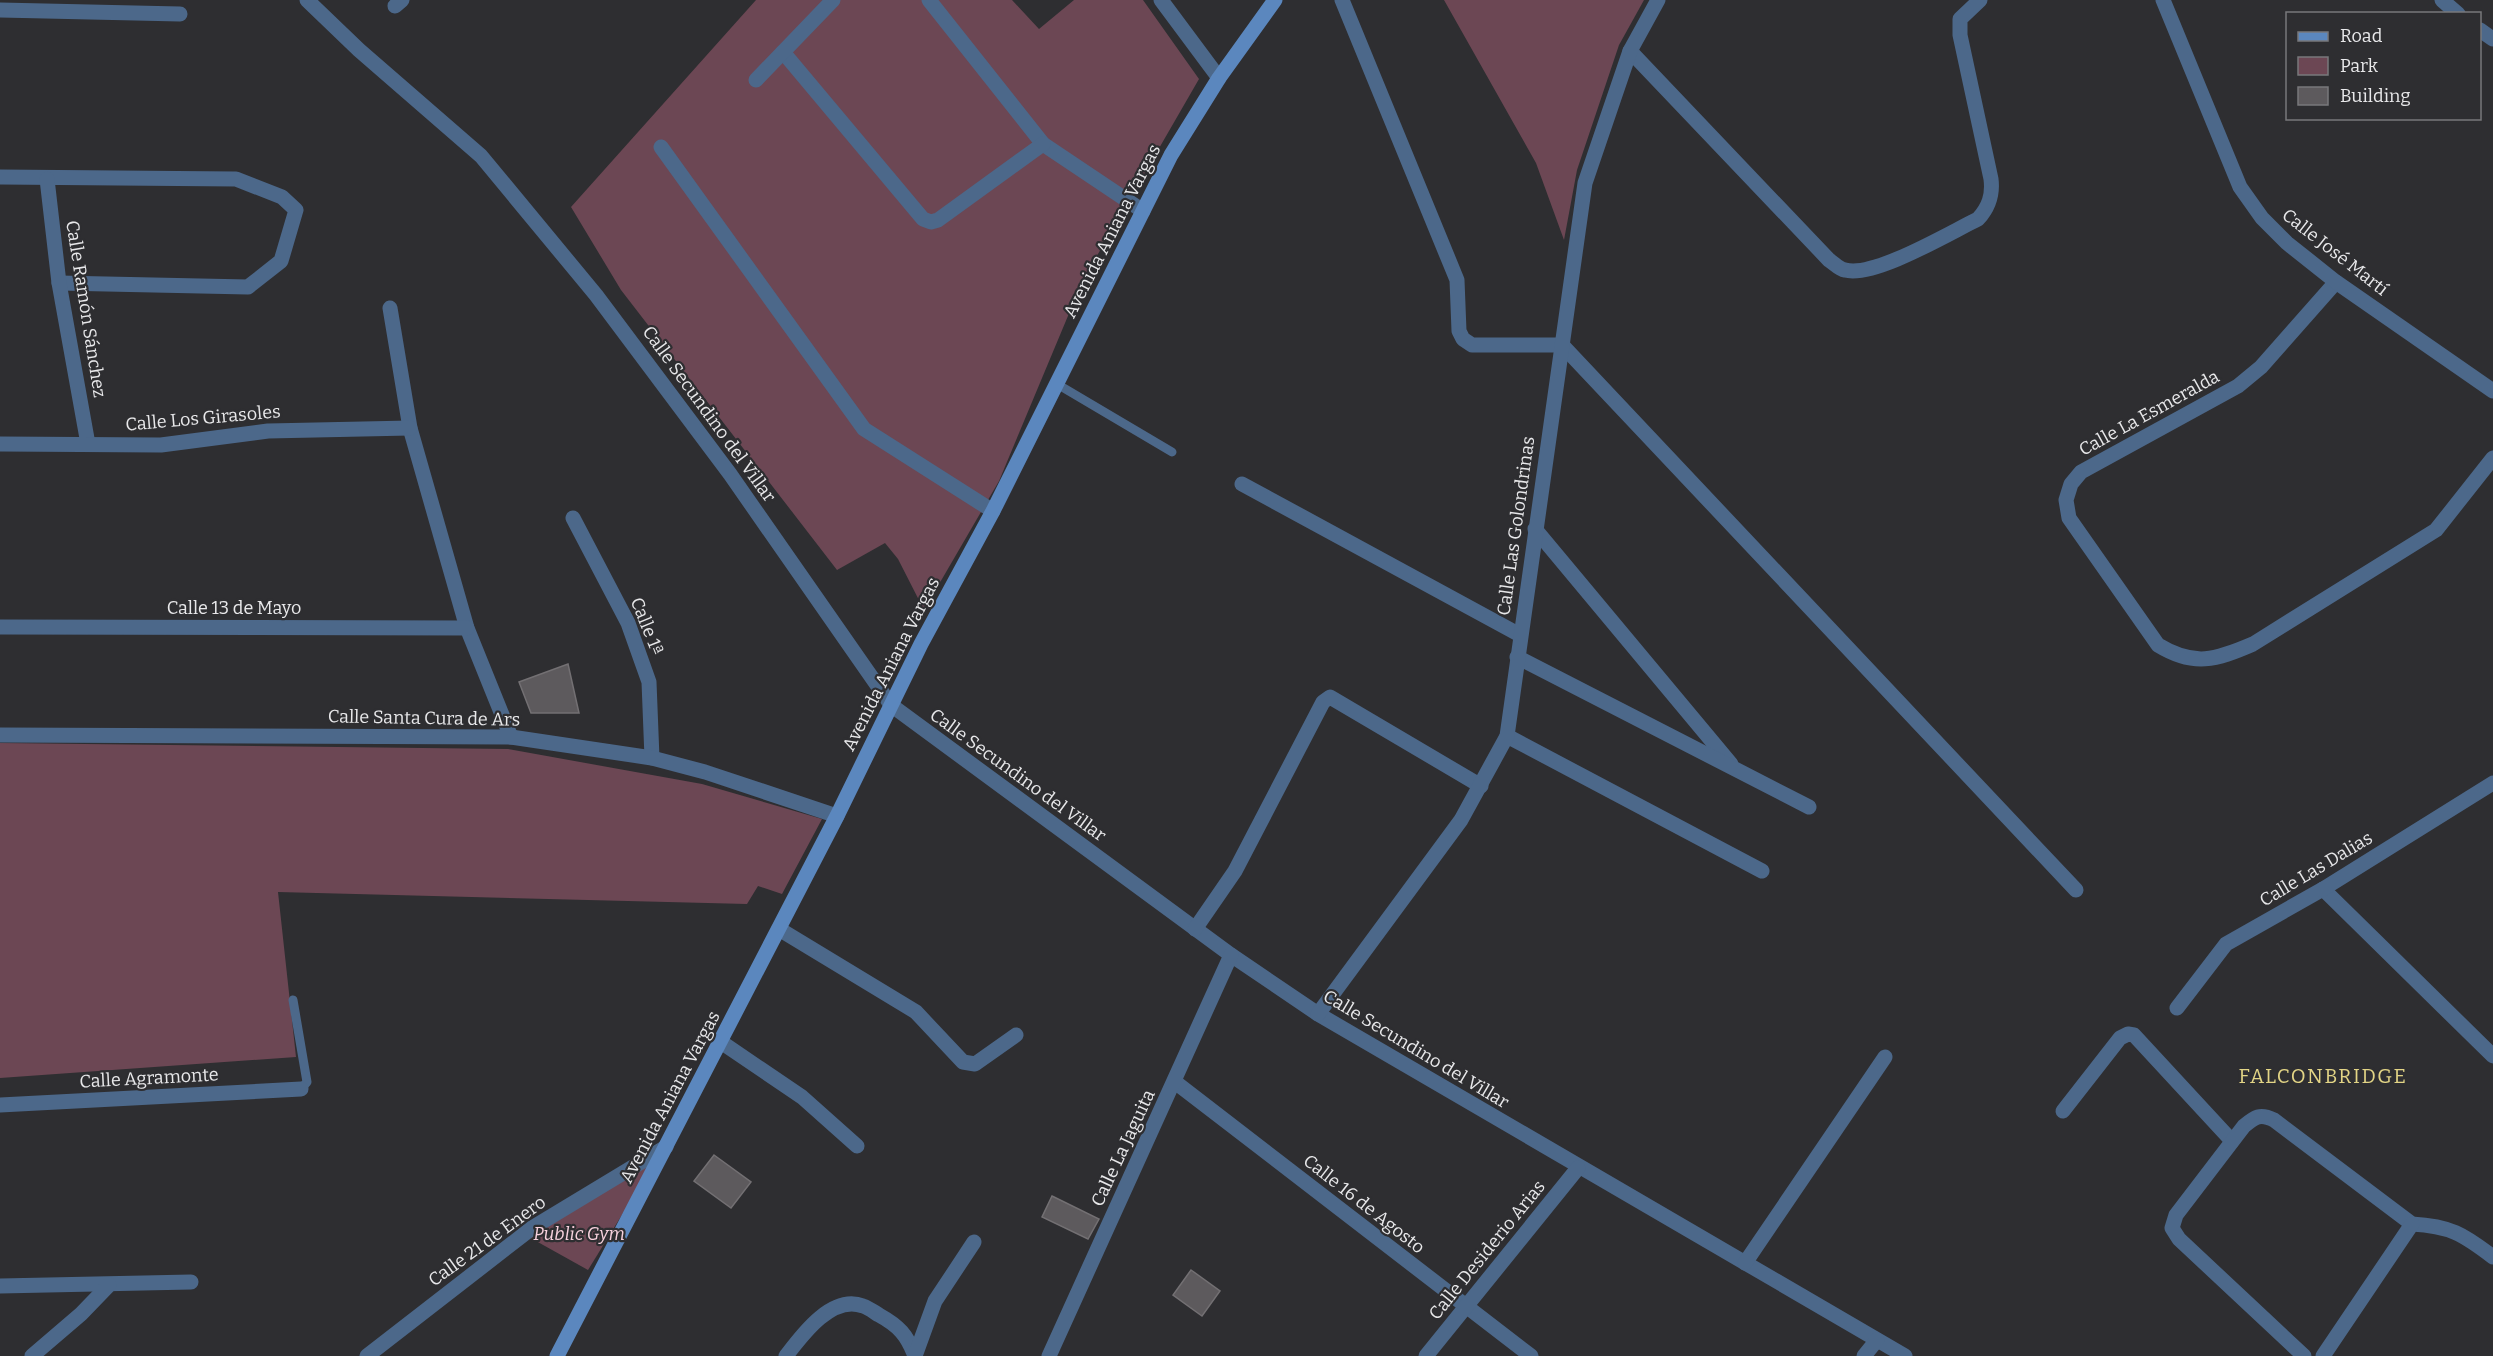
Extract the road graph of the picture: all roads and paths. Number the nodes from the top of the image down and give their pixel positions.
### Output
1 (307, 0) edge
2 (834, 0) edge
3 (929, 0) edge
4 (1161, 0) edge
5 (1275, 0) edge
6 (1342, 0) edge
7 (1658, 0) edge
8 (1980, 0) edge
9 (2163, 0) edge
10 (2442, 0) edge
11 (0, 10) edge
12 (2456, 12) edge
13 (180, 14) dead end
14 (1630, 51) junction
15 (783, 52) junction
16 (1219, 78) junction
17 (756, 80) dead end
18 (1043, 144) junction
19 (661, 147) dead end
20 (0, 177) edge
21 (47, 179) junction
22 (1143, 211) junction
23 (2337, 282) junction
24 (59, 284) junction
25 (390, 308) dead end
26 (1562, 345) junction
27 (1057, 384) junction
28 (2493, 391) edge
29 (410, 428) junction
30 (0, 444) edge
31 (88, 444) junction
32 (1172, 453) dead end
33 (2493, 458) edge
34 (1242, 484) dead end
35 (993, 511) junction
36 (573, 518) dead end
37 (1535, 529) junction
38 (0, 627) edge
39 (467, 628) junction
40 (1520, 635) junction
41 (1517, 657) junction
42 (891, 705) junction
43 (0, 735) edge
44 (1507, 736) junction
45 (511, 737) junction
46 (652, 758) junction
47 (1736, 770) junction
48 (2493, 783) edge
49 (1481, 786) junction
50 (1809, 807) dead end
51 (837, 816) junction
52 (1762, 871) dead end
53 (2323, 889) junction
54 (2076, 890) dead end
55 (779, 929) junction
56 (1194, 929) junction
57 (1231, 956) junction
58 (292, 1000) dead end
59 (2177, 1008) dead end
60 (1318, 1014) junction
61 (1016, 1035) dead end
62 (721, 1042) junction
63 (2493, 1056) edge
64 (1884, 1057) dead end
65 (1175, 1082) junction
66 (301, 1089) joint
67 (0, 1105) edge
68 (2064, 1111) dead end
69 (2232, 1141) junction
70 (857, 1146) dead end
71 (666, 1147) junction
72 (1578, 1168) junction
73 (2412, 1224) junction
74 (974, 1242) dead end
75 (2493, 1257) edge
76 (1745, 1263) junction
77 (191, 1282) dead end
78 (109, 1285) junction
79 (0, 1286) edge
80 (1466, 1308) junction
81 (1877, 1340) junction
82 (32, 1356) edge
83 (367, 1356) edge
84 (557, 1356) edge
85 (786, 1356) edge
86 (915, 1356) edge
87 (1049, 1356) edge
88 (1426, 1356) edge
89 (1530, 1356) edge
90 (1864, 1356) edge
91 (1905, 1356) edge
92 (2304, 1356) edge
93 (2323, 1356) edge

1 - 42 street, Calle Secundino del Villar
2 - 15 street
3 - 18 street
4 - 16 street
5 - 16 main road, Avenida Aniana Vargas
6 - 26 street
7 - 14 street, Calle Las Golondrinas
8 - 14 street
9 - 23 street, Calle José Martí
10 - 12 street
11 - 13 street
14 - 26 street, Calle Las Golondrinas
15 - 17 street
15 - 18 street
16 - 22 main road, Avenida Aniana Vargas
18 - 22 street
19 - 35 street
20 - 21 street
21 - 24 street, Calle Ramón Sánchez
21 - 24 street
22 - 27 main road, Avenida Aniana Vargas
23 - 28 street, Calle José Martí
23 - 33 street, Calle La Esmeralda
24 - 31 street, Calle Ramón Sánchez
25 - 29 street
26 - 37 street, Calle Las Golondrinas
26 - 54 street
27 - 32 lane
27 - 35 main road, Avenida Aniana Vargas
29 - 31 street, Calle Los Girasoles
29 - 39 street
30 - 31 street, Calle Los Girasoles
34 - 40 street
35 - 42 main road, Avenida Aniana Vargas
36 - 46 street, Calle 1ª
37 - 40 street, Calle Las Golondrinas
37 - 47 street
38 - 39 street, Calle 13 de Mayo
39 - 45 street
40 - 41 street, Calle Las Golondrinas
41 - 44 street, Calle Las Golondrinas
41 - 47 street
42 - 51 main road, Avenida Aniana Vargas
42 - 56 street, Calle Secundino del Villar
43 - 45 street, Calle Santa Cura de Ars
44 - 49 street, Calle Las Golondrinas
44 - 52 street
45 - 46 street, Calle Santa Cura de Ars
46 - 51 street, Calle Santa Cura de Ars
47 - 50 street
48 - 53 street, Calle Las Dalias
49 - 56 street
49 - 60 street, Calle Las Golondrinas
51 - 55 main road, Avenida Aniana Vargas
53 - 59 street, Calle Las Dalias
53 - 63 street
55 - 61 street
55 - 62 main road, Avenida Aniana Vargas
56 - 57 street, Calle Secundino del Villar
57 - 60 street, Calle Secundino del Villar
57 - 65 street, Calle La Jaguita
58 - 66 lane
60 - 72 street, Calle Secundino del Villar
62 - 70 street
62 - 71 main road, Avenida Aniana Vargas
64 - 76 street
65 - 80 street, Calle 16 de Agosto
65 - 87 street, Calle La Jaguita
66 - 67 street, Calle Agramonte
68 - 69 street
69 - 73 street
69 - 92 street
71 - 83 street, Calle 21 de Enero
71 - 84 main road, Avenida Aniana Vargas
72 - 76 street, Calle Secundino del Villar
72 - 80 street, Calle Desiderio Arias
73 - 75 street
73 - 93 street
74 - 86 street
76 - 81 street, Calle Secundino del Villar
77 - 78 street
78 - 79 street
78 - 82 street
80 - 88 street, Calle Desiderio Arias
80 - 89 street, Calle 16 de Agosto
81 - 90 street
81 - 91 street, Calle Secundino del Villar
85 - 86 street

